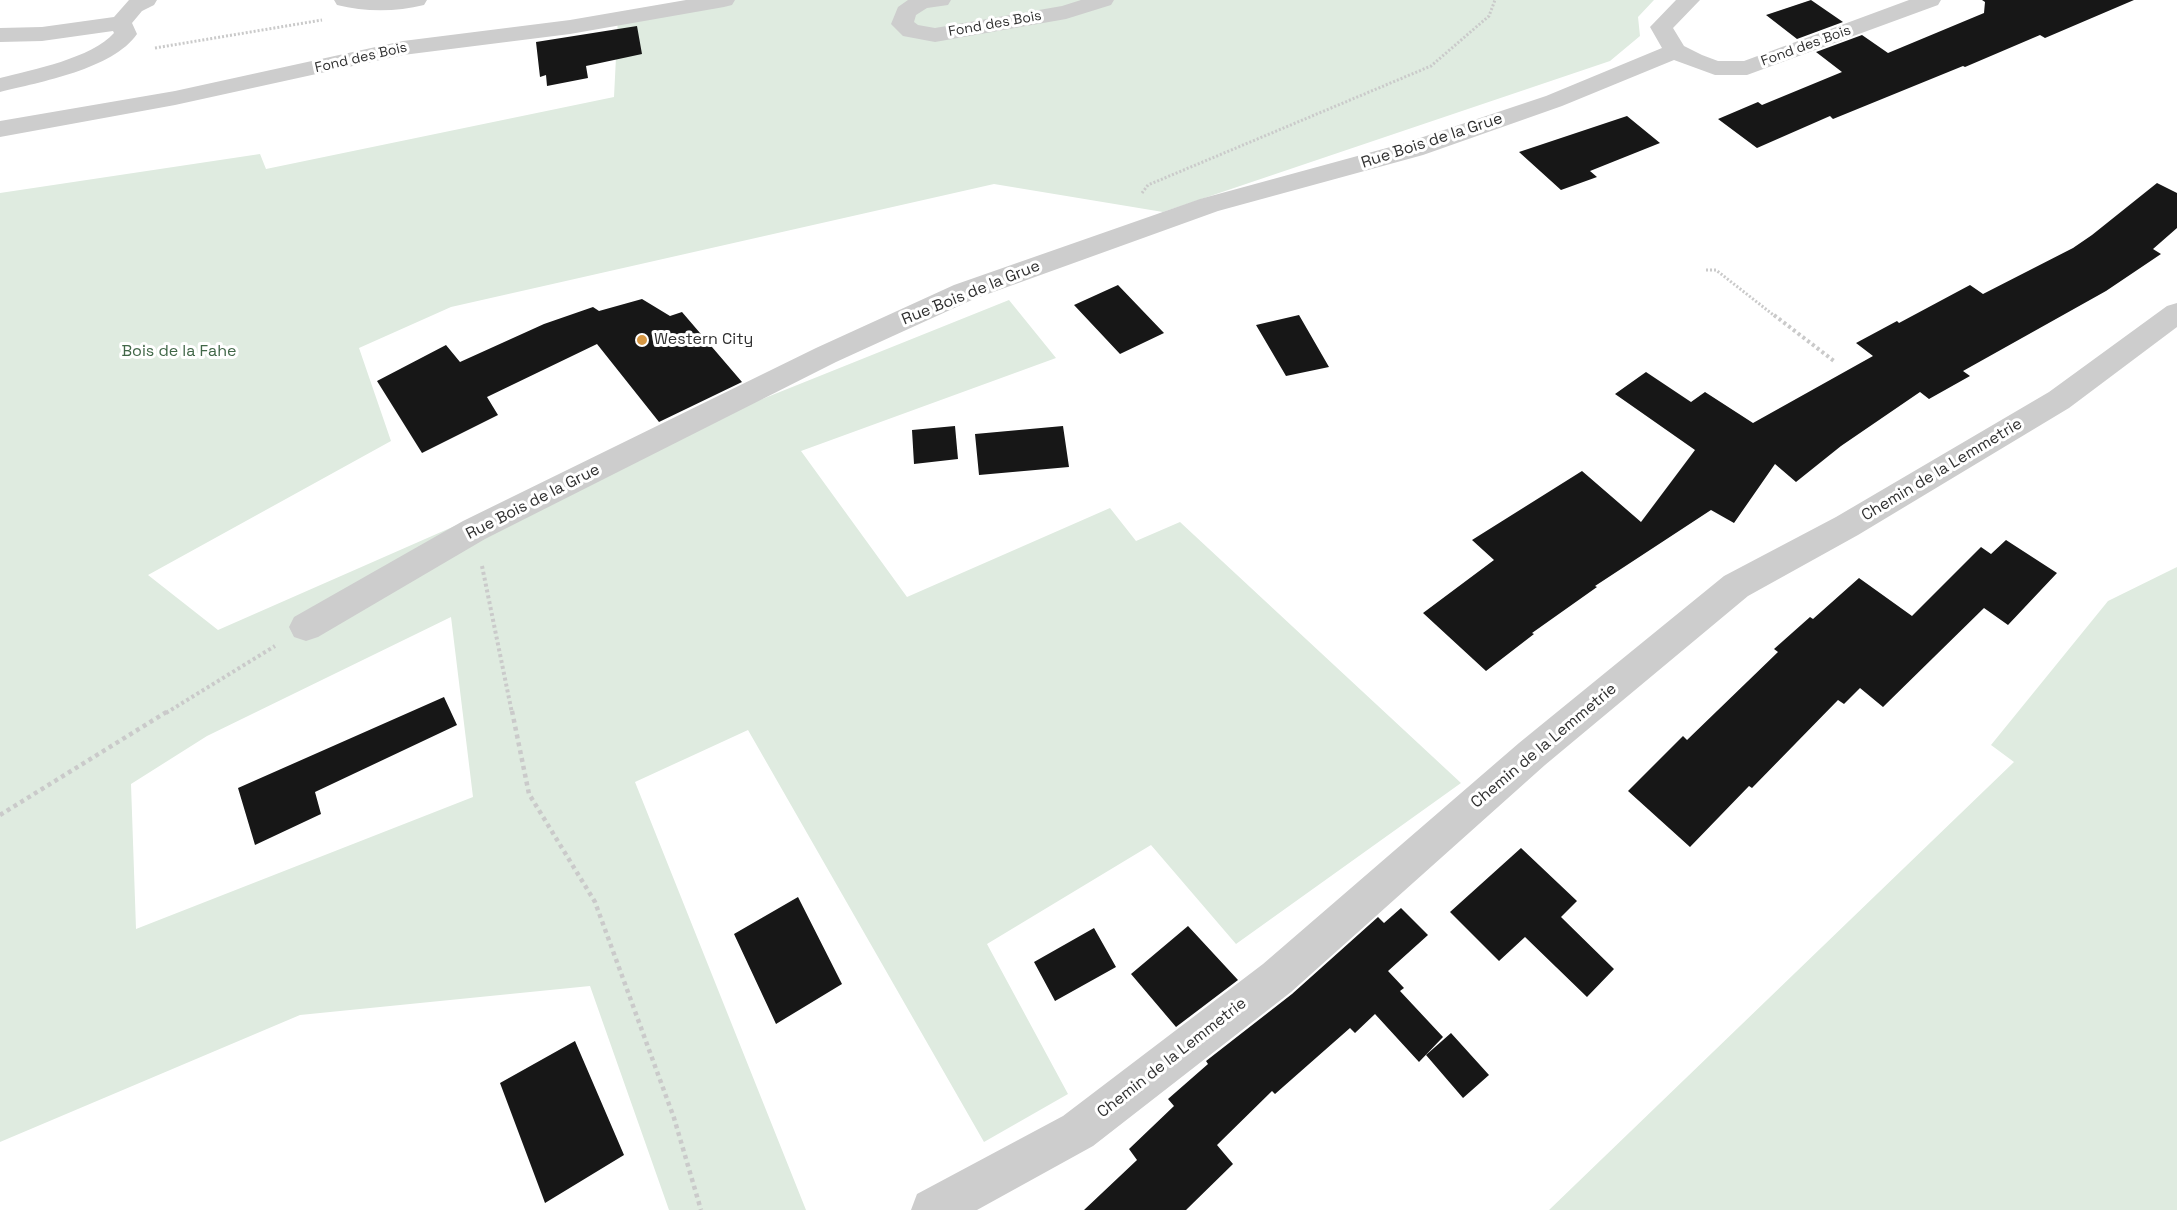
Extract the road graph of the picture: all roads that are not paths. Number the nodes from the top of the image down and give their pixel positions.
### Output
1 (146, 0) edge
2 (345, 0) edge
3 (416, 0) edge
4 (724, 0) edge
5 (940, 0) edge
6 (1103, 0) edge
7 (1689, 0) edge
8 (1930, 0) edge
9 (121, 23) junction
10 (0, 35) edge
11 (1675, 51) junction
12 (0, 85) edge
13 (0, 129) edge
14 (2177, 313) edge
15 (306, 627) road end
16 (933, 1210) edge

1 - 9 street
2 - 3 street
4 - 13 street, Fond des Bois
5 - 6 street, Fond des Bois
7 - 11 street
8 - 11 street, Fond des Bois
9 - 10 street
9 - 12 street
11 - 15 street, Rue Bois de la Grue
14 - 16 street, Chemin de la Lemmetrie

